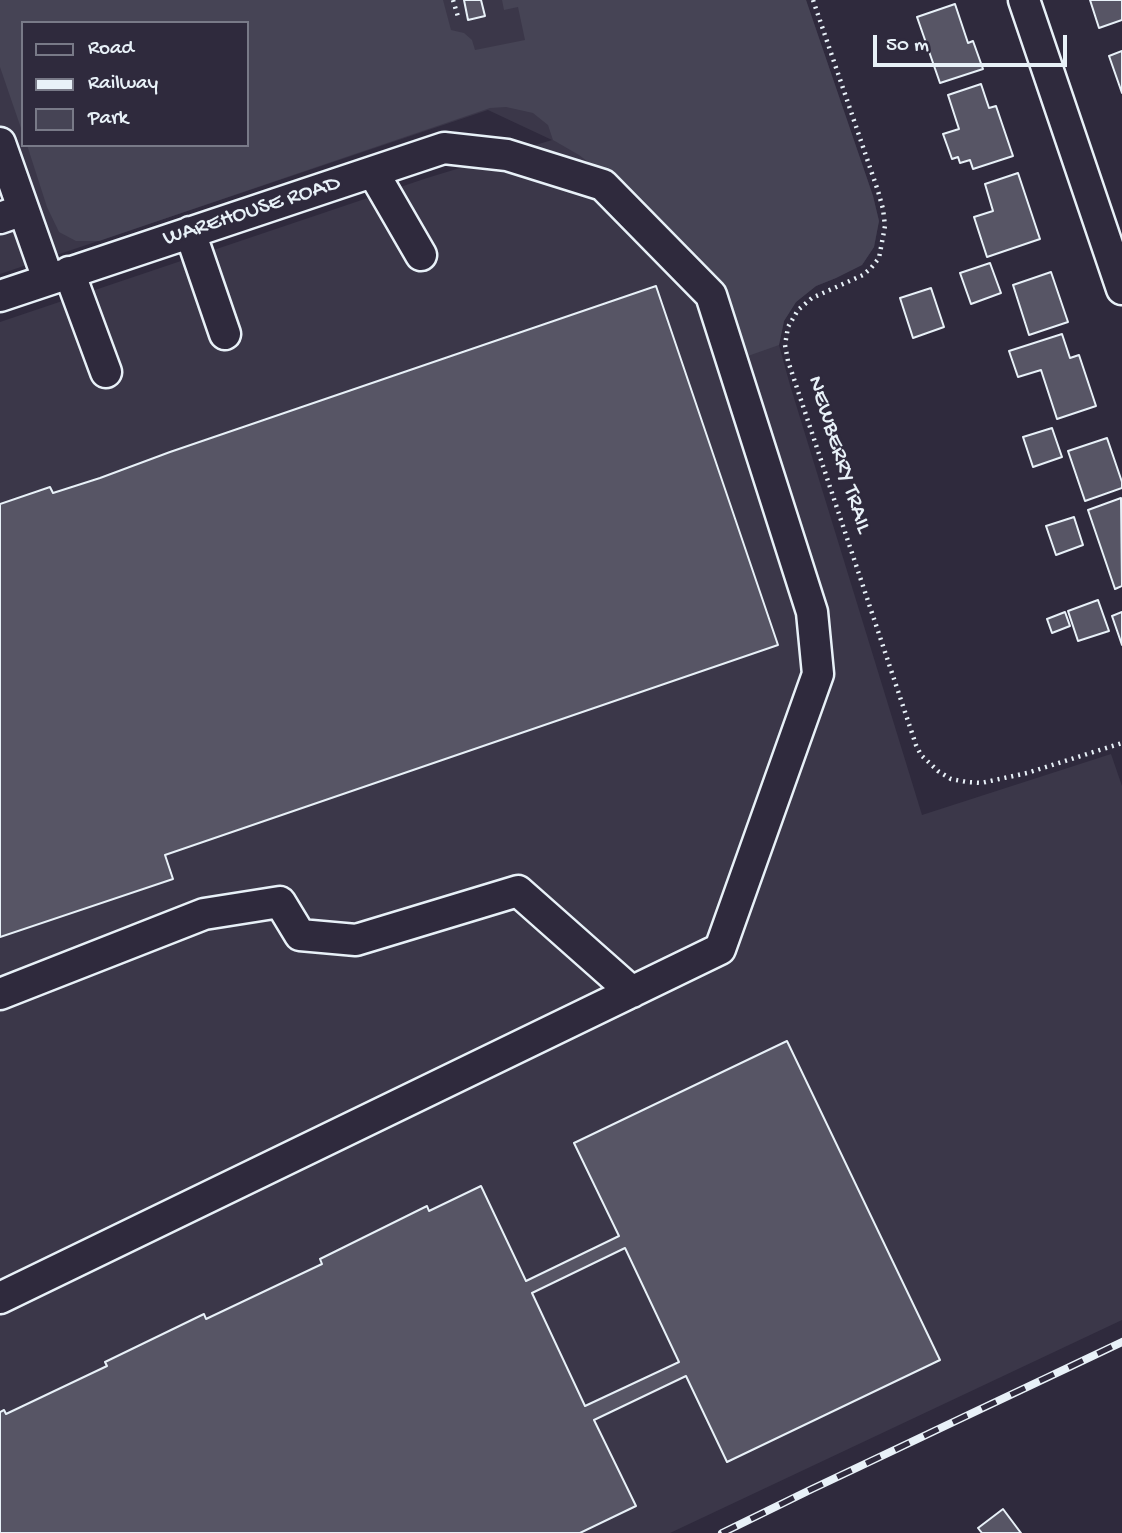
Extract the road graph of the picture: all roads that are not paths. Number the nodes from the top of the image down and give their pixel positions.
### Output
1 (1024, 0) edge
2 (0, 144) edge
3 (373, 172) junction
4 (12, 214) edge
5 (190, 232) junction
6 (421, 255) dead end
7 (58, 276) junction
8 (1122, 289) edge
9 (0, 296) edge
10 (225, 334) dead end
11 (106, 372) dead end
12 (632, 992) junction
13 (0, 993) edge
14 (0, 1298) edge

1 - 8 street
2 - 4 street
3 - 5 street, WAREHOUSE ROAD
3 - 6 street
3 - 12 street, WAREHOUSE ROAD
4 - 7 street
5 - 7 street, WAREHOUSE ROAD
5 - 10 street
7 - 9 street, WAREHOUSE ROAD
7 - 11 street
12 - 13 street
12 - 14 street, WAREHOUSE ROAD

